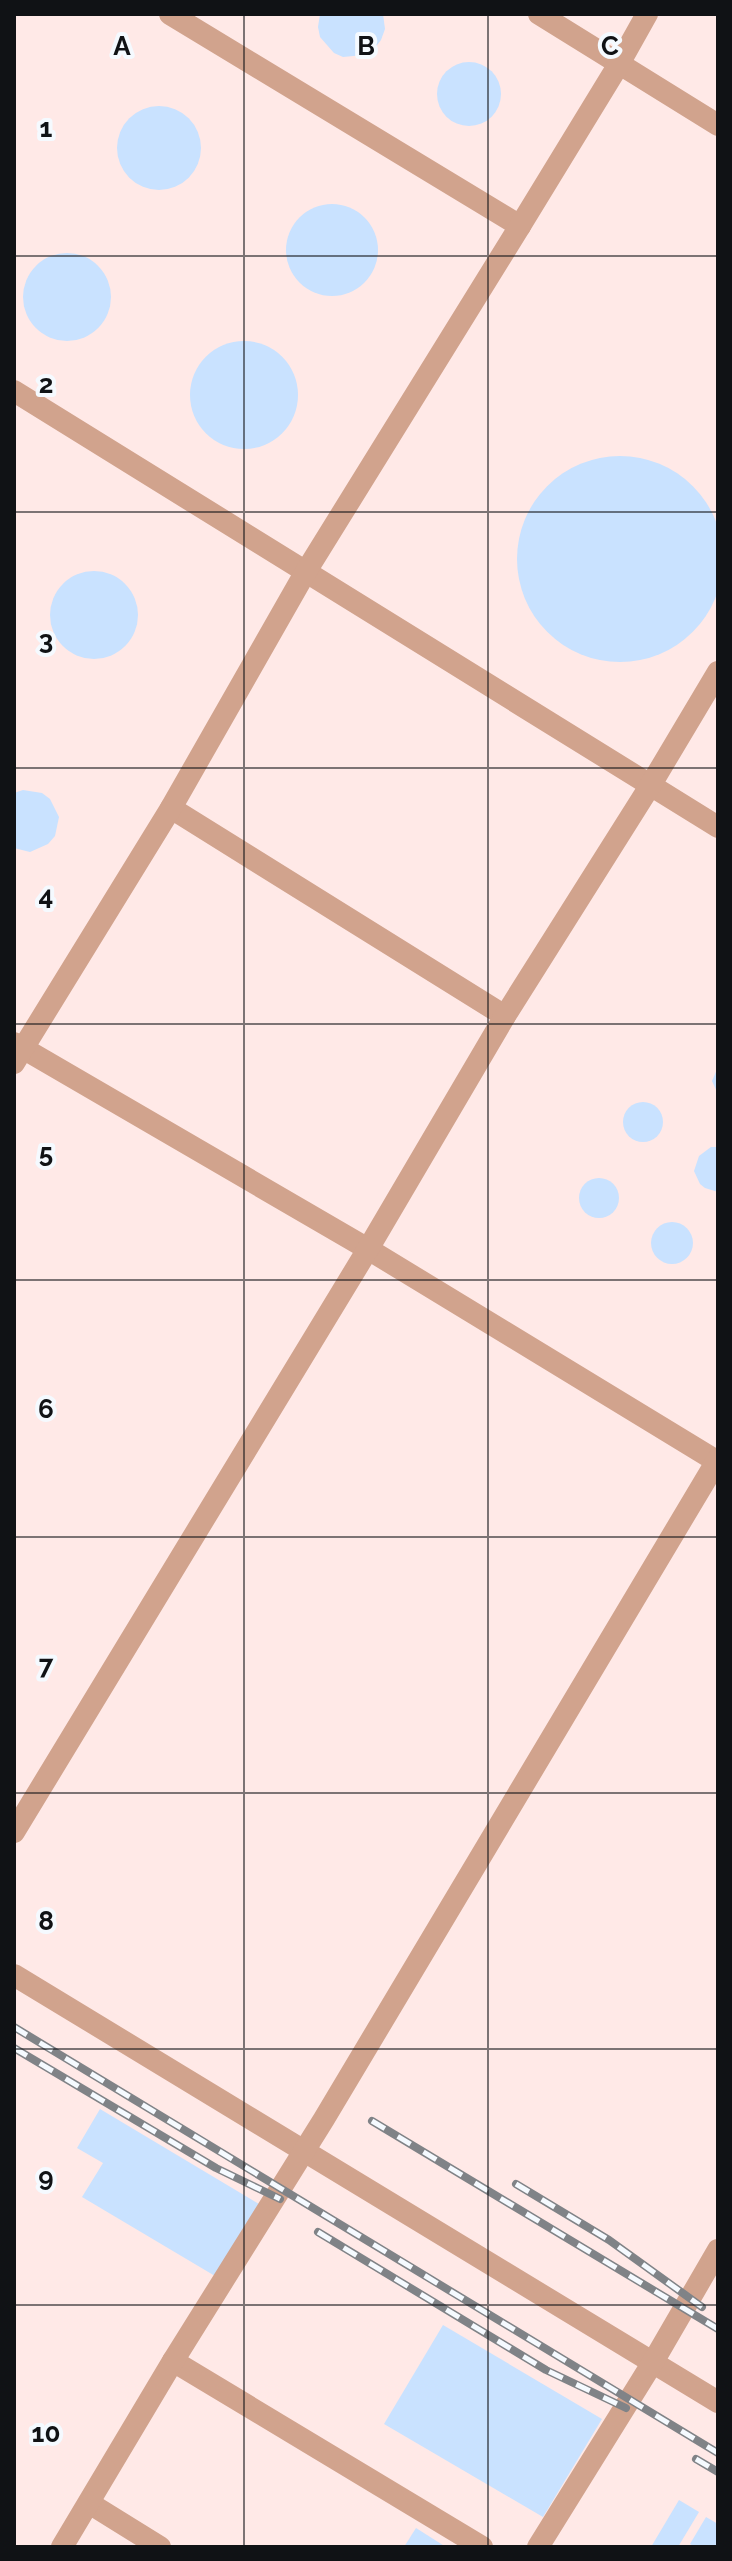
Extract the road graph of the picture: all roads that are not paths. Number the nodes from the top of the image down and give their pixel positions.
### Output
1 (170, 14) edge
2 (539, 14) edge
3 (647, 14) edge
4 (619, 64) junction
5 (718, 125) edge
6 (520, 226) junction
7 (14, 391) edge
8 (305, 573) junction
9 (718, 672) edge
10 (650, 786) junction
11 (171, 808) junction
12 (718, 827) edge
13 (505, 1016) junction
14 (17, 1051) edge
15 (368, 1249) junction
16 (718, 1460) edge
17 (14, 1832) edge
18 (14, 1975) edge
19 (303, 2149) junction
20 (718, 2250) edge
21 (173, 2361) junction
22 (653, 2362) junction
23 (718, 2402) edge
24 (89, 2503) junction
25 (62, 2547) edge
26 (160, 2547) edge
27 (482, 2547) edge
28 (538, 2547) edge

1 - 6 lane
2 - 4 lane
3 - 4 lane
4 - 5 lane
4 - 6 lane
6 - 8 lane
7 - 8 lane
8 - 10 lane
8 - 11 lane
9 - 10 lane
10 - 12 lane
10 - 13 lane
11 - 13 lane
11 - 14 lane
13 - 15 lane
14 - 15 lane
15 - 16 lane
15 - 17 lane
16 - 19 lane
18 - 19 lane
19 - 21 lane
19 - 22 lane
20 - 22 lane
21 - 24 lane
21 - 27 lane
22 - 23 lane
22 - 28 lane
24 - 25 lane
24 - 26 lane

